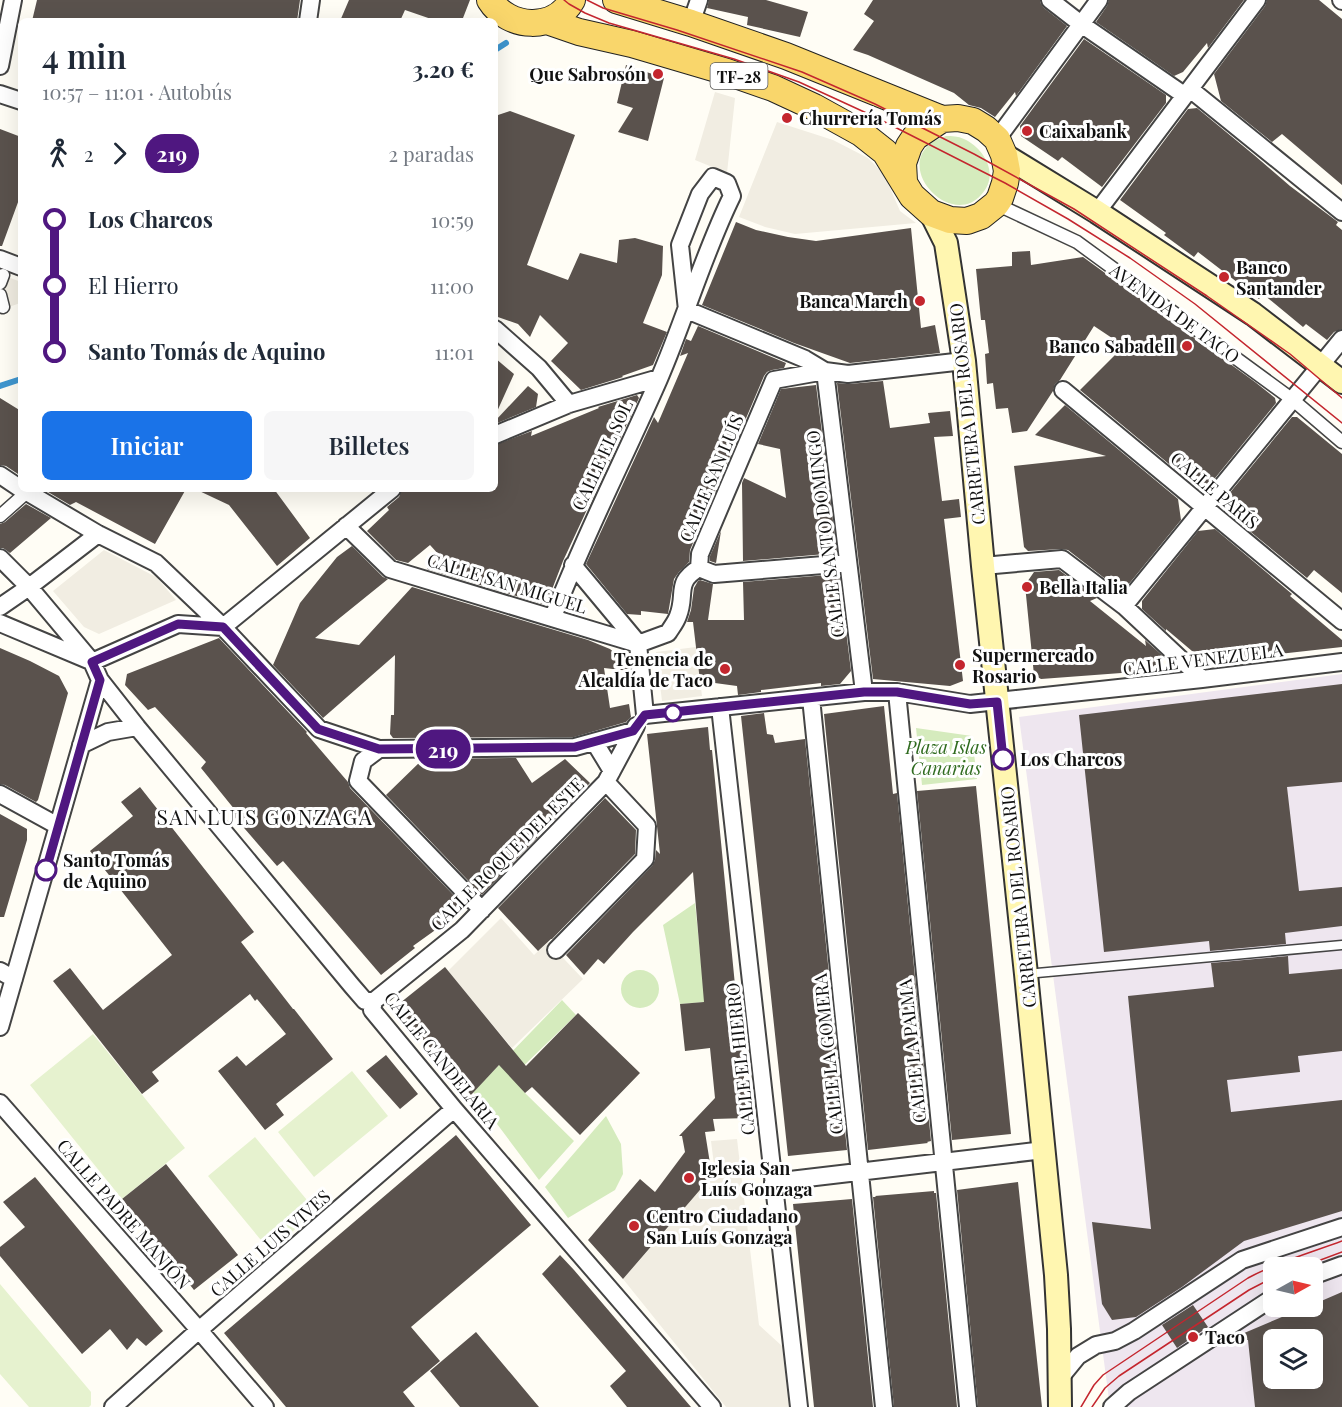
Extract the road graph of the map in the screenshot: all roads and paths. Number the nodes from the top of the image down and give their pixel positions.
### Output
1 (13, 0) edge
2 (311, 0) edge
3 (490, 0) edge
4 (572, 0) edge
5 (616, 0) edge
6 (1050, 0) edge
7 (1099, 0) edge
8 (1257, 0) edge
9 (695, 11) edge
10 (308, 18) edge
11 (547, 21) junction
12 (1081, 24) junction
13 (0, 66) edge
14 (1187, 92) junction
15 (0, 94) edge
16 (18, 100) edge
17 (942, 119) junction
18 (1001, 147) junction
19 (904, 181) junction
20 (996, 204) junction
21 (1097, 212) junction
22 (1342, 212) edge
23 (932, 213) junction
24 (18, 268) edge
25 (1, 272) edge
26 (687, 309) junction
27 (498, 332) edge
28 (1342, 339) edge
29 (964, 361) junction
30 (1320, 365) junction
31 (825, 371) junction
32 (659, 378) junction
33 (1342, 382) edge
34 (1063, 390) dead end
35 (1293, 400) junction
36 (570, 404) junction
37 (498, 434) edge
38 (1342, 442) edge
39 (0, 475) edge
40 (18, 487) edge
41 (21, 492) edge
42 (26, 492) edge
43 (388, 492) edge
44 (1204, 507) junction
45 (0, 516) edge
46 (346, 526) junction
47 (98, 534) junction
48 (0, 558) edge
49 (848, 563) junction
50 (573, 565) junction
51 (983, 566) junction
52 (699, 568) junction
53 (29, 587) junction
54 (1124, 606) junction
55 (0, 607) edge
56 (553, 617) junction
57 (1342, 621) edge
58 (0, 623) edge
59 (223, 627) junction
60 (638, 644) junction
61 (92, 662) junction
62 (1342, 662) edge
63 (1202, 679) junction
64 (100, 680) junction
65 (864, 692) junction
66 (897, 692) junction
67 (812, 698) junction
68 (997, 702) junction
69 (720, 707) junction
70 (645, 715) junction
71 (136, 727) junction
72 (633, 731) junction
73 (595, 743) junction
74 (81, 745) junction
75 (379, 749) junction
76 (609, 777) junction
77 (0, 794) edge
78 (58, 826) junction
79 (482, 909) junction
80 (1342, 945) edge
81 (556, 950) dead end
82 (1026, 974) junction
83 (7, 975) edge
84 (374, 1001) junction
85 (0, 1027) edge
86 (0, 1102) edge
87 (454, 1109) junction
88 (1044, 1150) junction
89 (943, 1162) junction
90 (860, 1172) junction
91 (774, 1182) junction
92 (1342, 1227) edge
93 (1342, 1266) edge
94 (1323, 1272) edge
95 (1263, 1304) edge
96 (199, 1330) junction
97 (1060, 1378) junction
98 (113, 1407) edge
99 (265, 1407) edge
100 (712, 1407) edge
101 (799, 1407) edge
102 (884, 1407) edge
103 (968, 1407) edge
104 (1060, 1407) edge
105 (1112, 1407) edge

1 - 13 street
2 - 10 street
3 - 11 main road, TF-28
4 - 11 main road
5 - 9 main road, TF-28
6 - 12 street
7 - 12 street
8 - 14 street
9 - 17 main road, TF-28
11 - 19 main road, TF-28
12 - 14 street
12 - 18 street
14 - 21 street
14 - 22 street
15 - 16 street
17 - 18 main road, TF-28
17 - 19 main road
18 - 20 main road
18 - 21 main road
19 - 23 main road, TF-28
20 - 23 main road, TF-28
20 - 35 street, AVENIDA DE TACO
21 - 30 main road
23 - 29 main road, CARRETERA DEL ROSARIO
24 - 25 street
26 - 26 street, CALLE EL SOL
26 - 31 street
26 - 32 street, CALLE EL SOL
27 - 36 street
28 - 30 street
29 - 31 street
29 - 51 main road, CARRETERA DEL ROSARIO
30 - 33 main road
30 - 35 street
31 - 49 street, CALLE SANTO DOMINGO
31 - 52 street, CALLE SAN LUÍS
32 - 36 street
32 - 50 street, CALLE EL SOL
34 - 44 street, CALLE PARÍS
35 - 38 street, AVENIDA DE TACO
35 - 44 street
36 - 37 street
39 - 40 street
41 - 45 street
42 - 47 street
43 - 46 street
44 - 54 street
44 - 57 street, CALLE PARÍS
46 - 56 street, CALLE SAN MIGUEL
46 - 59 street
47 - 53 street
47 - 59 street
48 - 53 street, CALLE CANDELARIA
49 - 52 street, CALLE SAN LUÍS
49 - 65 street, CALLE SANTO DOMINGO
50 - 56 street, CALLE EL SOL
50 - 60 street
51 - 54 street
51 - 68 main road, CARRETERA DEL ROSARIO
52 - 60 street
53 - 55 street
53 - 61 street, CALLE CANDELARIA
54 - 63 street
56 - 60 street, CALLE SAN MIGUEL
58 - 61 street
59 - 61 street
59 - 75 street
60 - 70 street
61 - 64 street, CALLE CANDELARIA
62 - 63 street, CALLE VENEZUELA
63 - 68 street, CALLE VENEZUELA
64 - 71 street, CALLE CANDELARIA
64 - 74 street
65 - 66 street, CALLE VENEZUELA
65 - 67 street, CALLE VENEZUELA
66 - 68 street, CALLE VENEZUELA
66 - 89 street, CALLE LA PALMA
67 - 69 street, CALLE VENEZUELA
67 - 90 street, CALLE LA GOMERA
68 - 82 main road, CARRETERA DEL ROSARIO
69 - 70 street, CALLE VENEZUELA
69 - 91 street, CALLE EL HIERRO
70 - 72 street, CALLE ROQUE DEL ESTE
71 - 74 street
71 - 84 street, CALLE CANDELARIA
72 - 73 street
72 - 76 street, CALLE ROQUE DEL ESTE
73 - 75 street
73 - 76 street
74 - 78 street
75 - 79 street
76 - 79 street, CALLE ROQUE DEL ESTE
76 - 81 street
77 - 78 street
78 - 83 street
79 - 84 street, CALLE ROQUE DEL ESTE
80 - 82 lane
82 - 88 main road, CARRETERA DEL ROSARIO
83 - 85 street
84 - 87 street, CALLE CANDELARIA
86 - 96 street, CALLE PADRE MANJÓN
87 - 96 street, CALLE LUIS VIVES
87 - 100 street, CALLE CANDELARIA
88 - 89 street
88 - 97 main road, CARRETERA DEL ROSARIO
89 - 90 street
89 - 103 street, CALLE LA PALMA
90 - 91 street
90 - 102 street, CALLE LA GOMERA
91 - 101 street, CALLE EL HIERRO
92 - 97 street
93 - 94 street
95 - 105 street
96 - 98 street, CALLE LUIS VIVES
96 - 99 street, CALLE PADRE MANJÓN
97 - 104 main road, CARRETERA DEL ROSARIO

